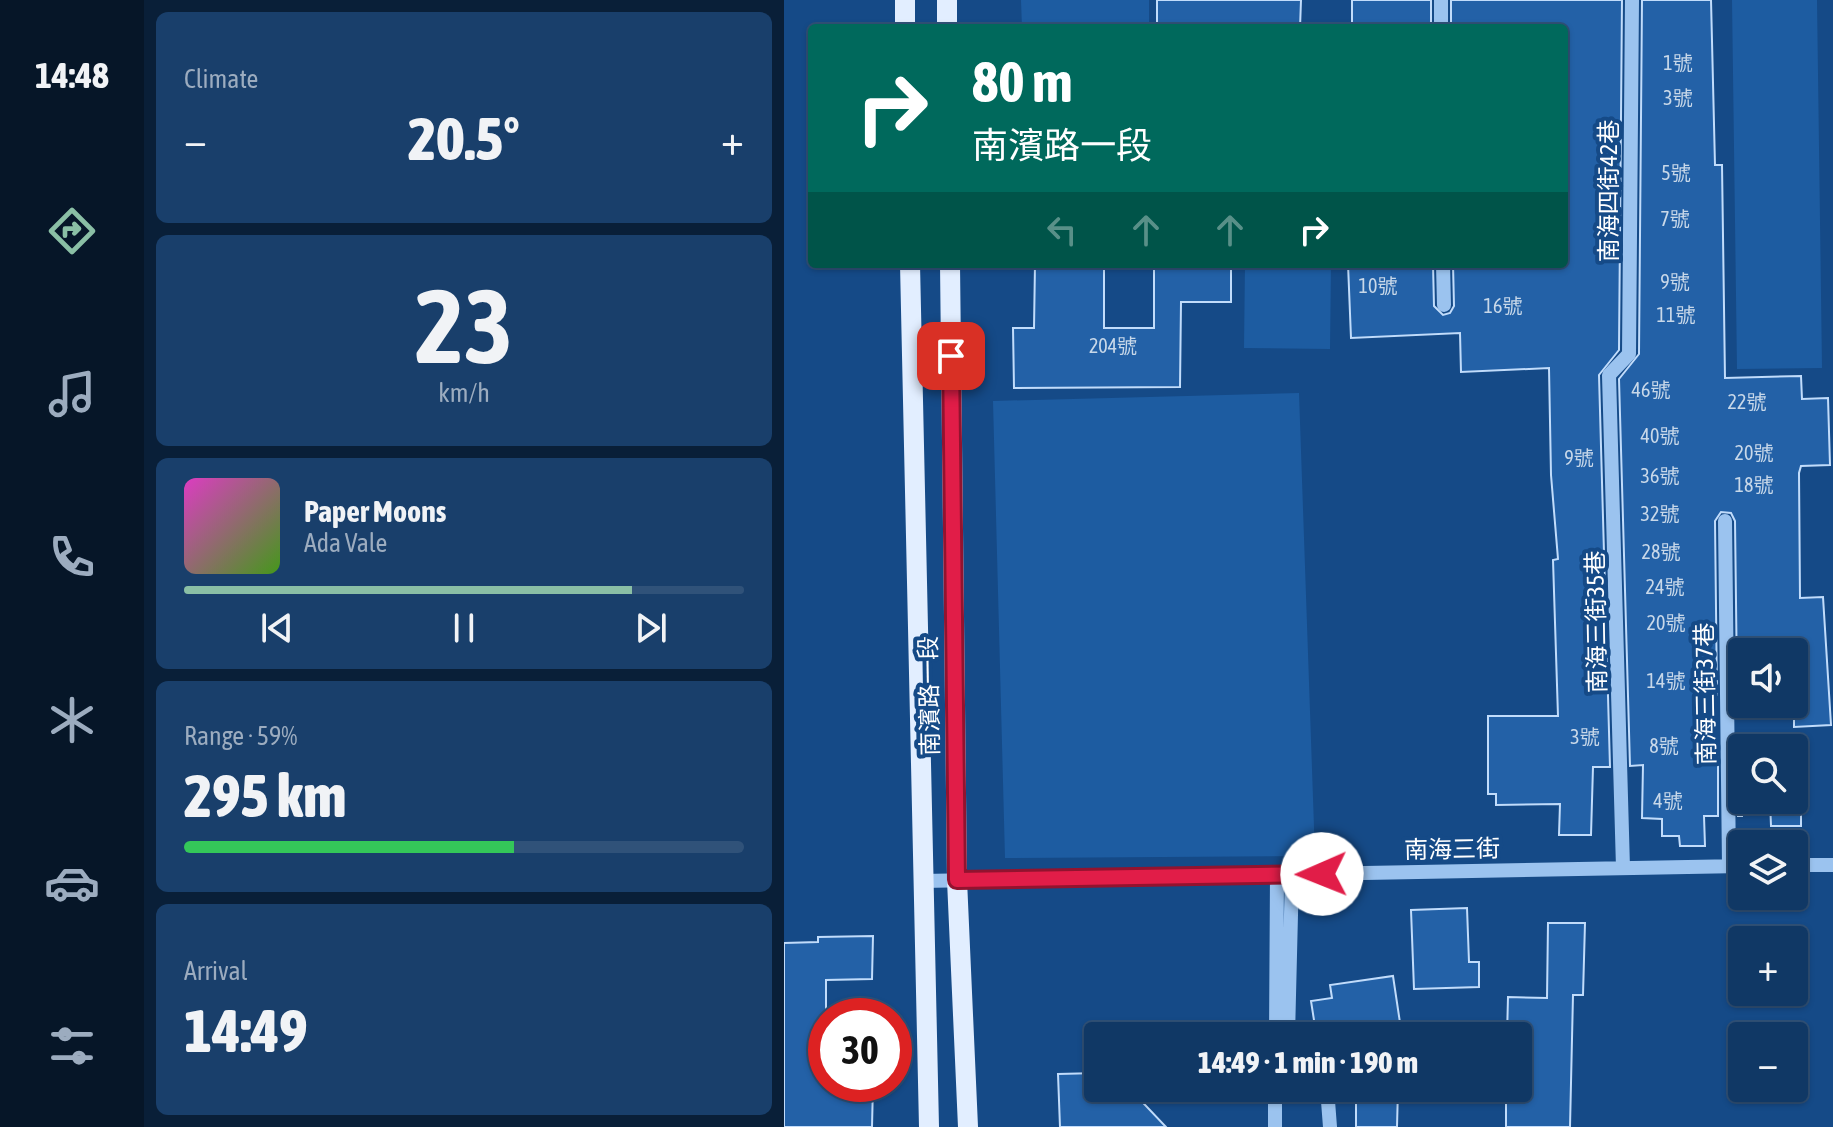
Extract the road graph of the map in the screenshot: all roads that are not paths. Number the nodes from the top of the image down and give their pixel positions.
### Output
1 (905, 0) edge
2 (947, 0) edge
3 (1441, 0) edge
4 (1632, 0) edge
5 (905, 24) edge
6 (947, 24) edge
7 (1441, 24) edge
8 (910, 268) edge
9 (950, 268) edge
10 (1443, 268) edge
11 (1444, 305) dead end
12 (1609, 375) joint
13 (1725, 521) dead end
14 (1735, 830) edge
15 (1808, 865) edge
16 (1833, 865) edge
17 (1728, 866) edge
18 (1623, 868) junction
19 (1284, 875) junction
20 (957, 880) junction
21 (922, 881) junction
22 (1277, 1022) edge
23 (1288, 1022) edge
24 (1275, 1102) edge
25 (1328, 1102) edge
26 (929, 1127) edge
27 (968, 1127) edge
28 (1275, 1127) edge
29 (1330, 1127) edge

1 - 5 main road
2 - 6 main road
3 - 7 street
4 - 12 street, 南海四街42巷
8 - 21 main road, 南濱路一段
9 - 20 main road, 南濱路一段
10 - 11 street
12 - 18 street, 南海三街35巷
13 - 14 street, 南海三街37巷
15 - 16 street
17 - 18 street, 南海三街
18 - 19 street, 南海三街
19 - 20 street, 南海三街
19 - 22 street
19 - 23 street
20 - 21 street, 南海三街
20 - 27 main road, 南濱路一段
21 - 26 main road, 南濱路一段
24 - 28 street
25 - 29 street

